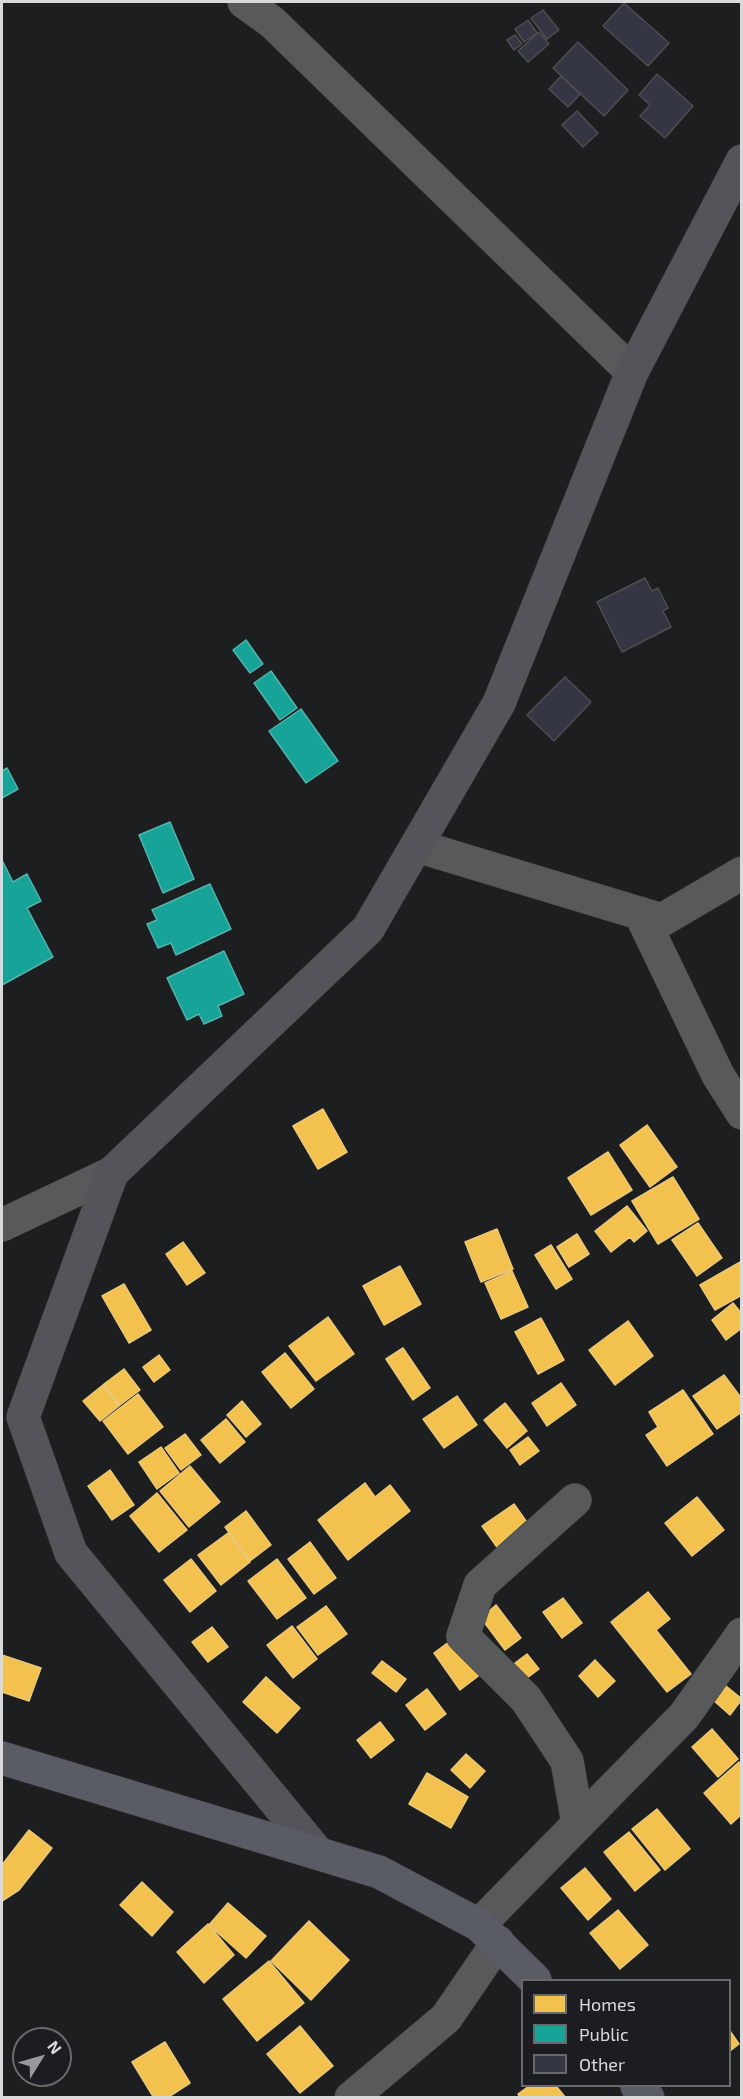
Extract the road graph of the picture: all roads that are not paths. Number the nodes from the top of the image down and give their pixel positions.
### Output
1 (244, 2) edge
2 (741, 161) edge
3 (632, 372) junction
4 (417, 846) junction
5 (741, 873) edge
6 (640, 913) junction
7 (741, 1113) edge
8 (112, 1173) junction
9 (2, 1225) edge
10 (575, 1500) dead end
11 (741, 1634) edge
12 (2, 1758) edge
13 (578, 1824) junction
14 (317, 1852) junction
15 (489, 1933) junction
16 (535, 1979) edge
17 (351, 2097) edge

1 - 3 street
2 - 3 main road
3 - 4 main road
4 - 6 street
4 - 8 main road
5 - 6 street
6 - 7 street
8 - 9 street
8 - 14 main road
10 - 13 street
11 - 13 street
12 - 14 highway
13 - 15 street
14 - 15 highway
15 - 16 highway
15 - 17 street

